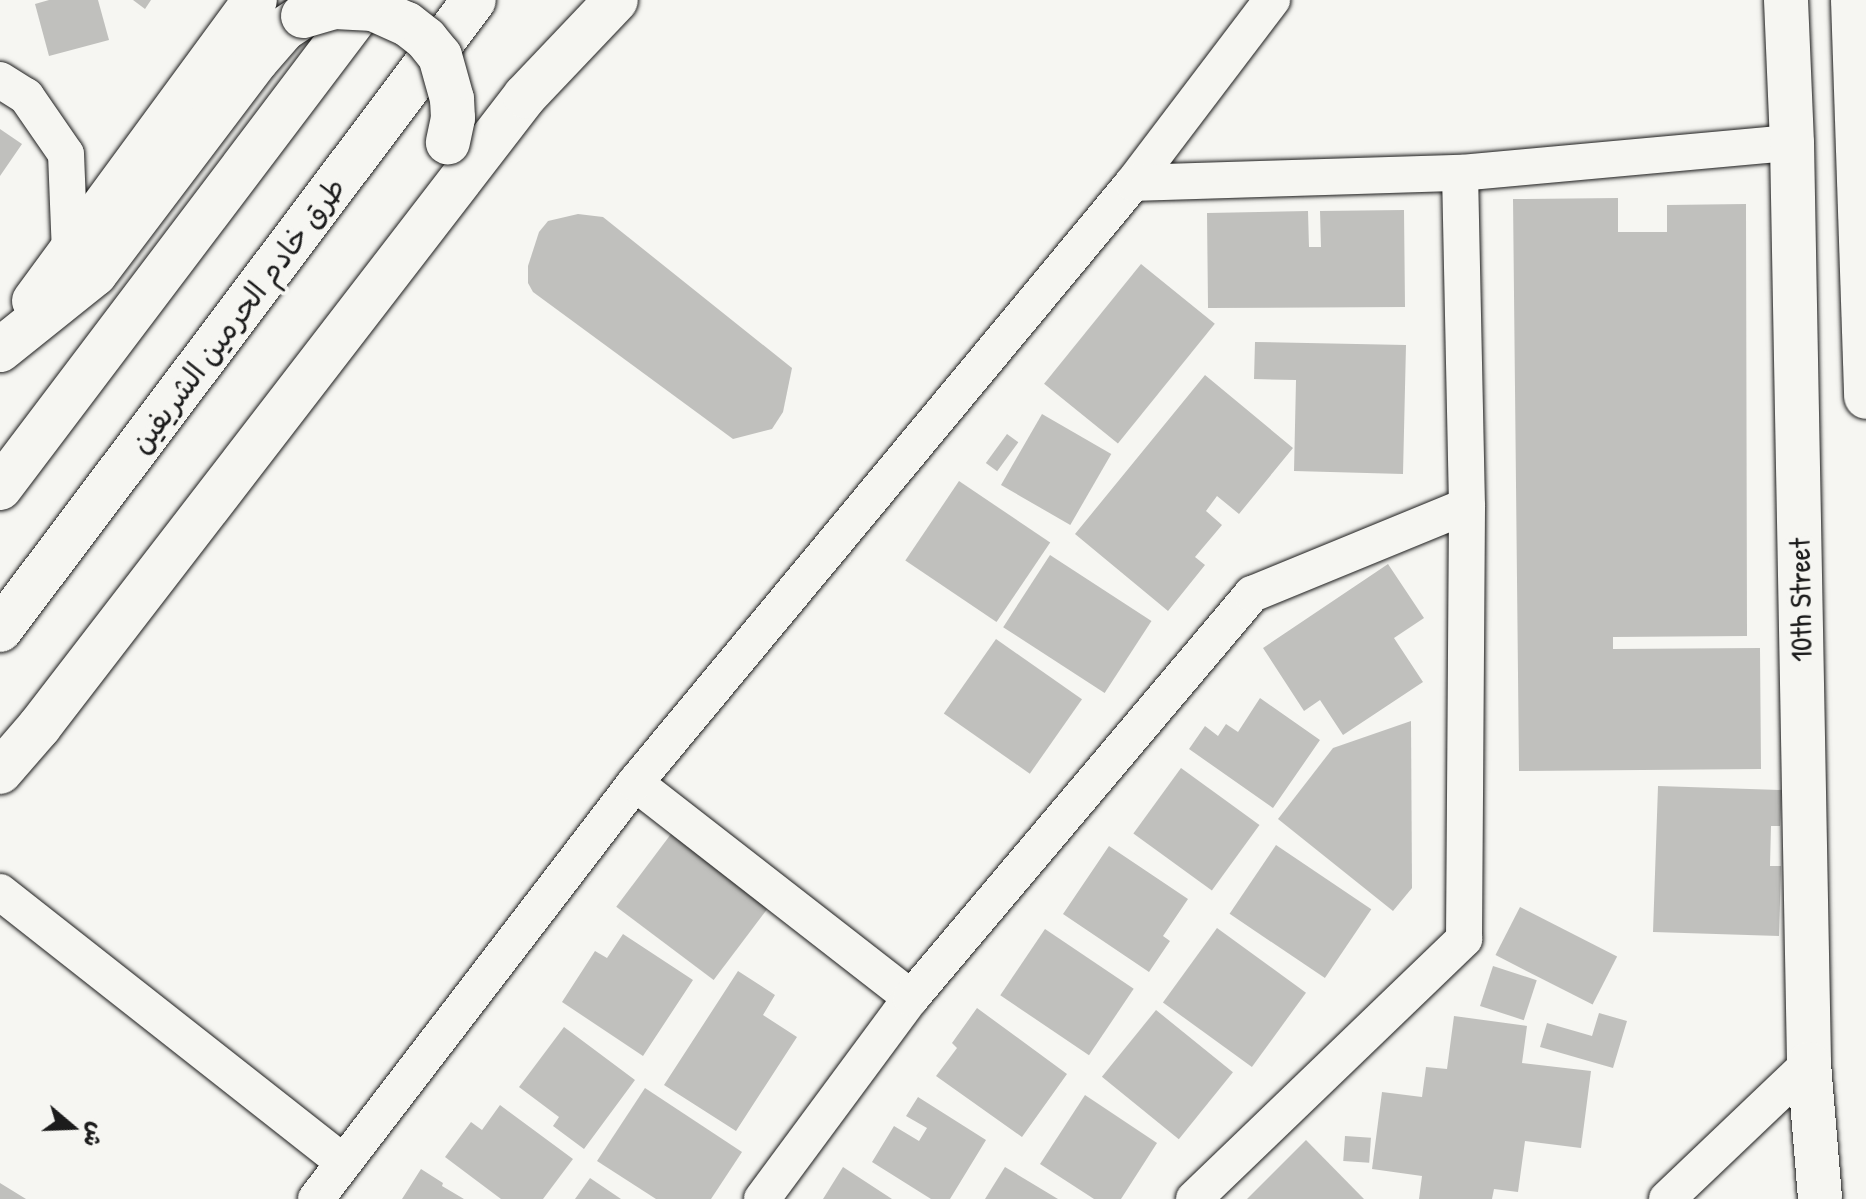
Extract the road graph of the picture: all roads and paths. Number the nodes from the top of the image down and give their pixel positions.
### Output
1 (255, 0) edge
2 (369, 0) edge
3 (474, 0) edge
4 (589, 0) edge
5 (616, 0) edge
6 (1272, 0) edge
7 (1786, 0) edge
8 (1853, 0) edge
9 (0, 80) edge
10 (525, 96) junction
11 (1792, 143) junction
12 (1460, 173) junction
13 (1133, 183) junction
14 (70, 254) junction
15 (0, 347) edge
16 (1866, 397) edge
17 (230, 480) junction
18 (0, 488) edge
19 (1467, 506) junction
20 (0, 630) edge
21 (0, 772) edge
22 (635, 783) junction
23 (0, 892) edge
24 (911, 998) junction
25 (1809, 1064) junction
26 (343, 1162) junction
27 (316, 1199) edge
28 (762, 1199) edge
29 (1194, 1199) edge
30 (1667, 1199) edge
31 (1820, 1199) edge

1 - 14 main road
2 - 18 main road
3 - 20 main road, طرق خادم الحرمين الشريفين
4 - 10 main road
5 - 10 main road
6 - 13 street
7 - 11 main road, 10th Street
8 - 16 main road
9 - 14 street
10 - 17 main road
11 - 12 street
11 - 25 main road, 10th Street
12 - 13 street
12 - 19 street
13 - 22 street
14 - 15 main road
15 - 17 main road, bridge
17 - 21 main road
19 - 24 street
19 - 29 street
22 - 24 street
22 - 26 street
23 - 26 street
24 - 28 street
25 - 30 street
25 - 31 main road, 10th Street
26 - 27 street

